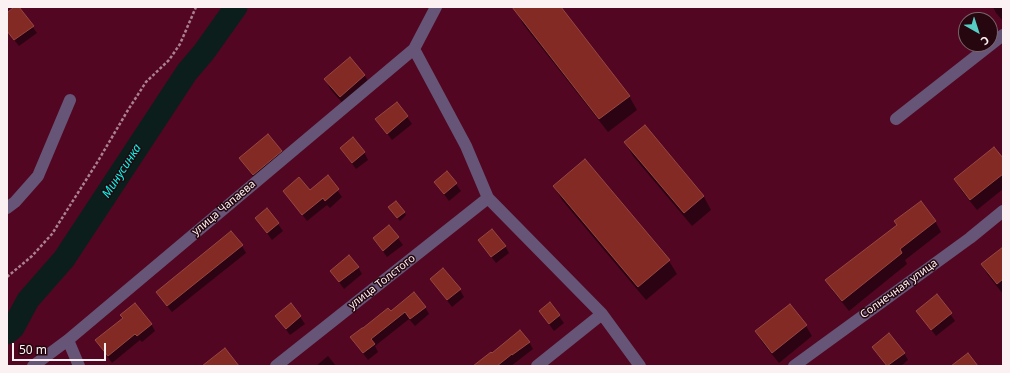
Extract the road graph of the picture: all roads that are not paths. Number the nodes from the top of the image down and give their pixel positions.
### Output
1 (436, 7) edge
2 (1003, 35) edge
3 (414, 49) junction
4 (70, 100) dead end
5 (896, 119) dead end
6 (488, 198) junction
7 (7, 208) edge
8 (1003, 211) edge
9 (602, 314) junction
10 (68, 340) junction
11 (32, 366) edge
12 (79, 366) edge
13 (276, 366) edge
14 (537, 366) edge
15 (640, 366) edge
16 (794, 366) edge

1 - 3 street
2 - 5 street
3 - 6 street
3 - 10 street, улица Чапаева
4 - 7 street
6 - 9 street
6 - 13 street, улица Толстого
8 - 16 street, Солнечная улица
9 - 14 street
9 - 15 street
10 - 11 street, улица Чапаева
10 - 12 street

